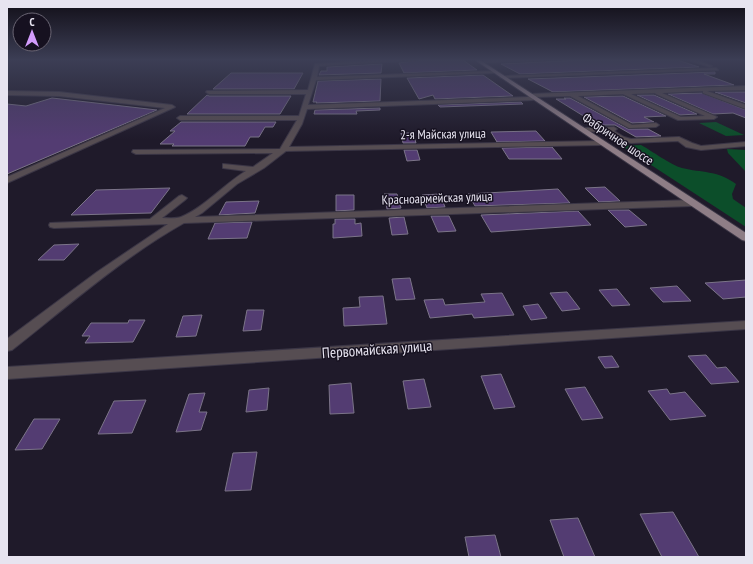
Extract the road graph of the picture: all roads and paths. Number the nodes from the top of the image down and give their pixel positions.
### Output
1 (312, 86) edge
2 (516, 86) edge
3 (746, 88) edge
4 (698, 90) junction
5 (655, 91) junction
6 (209, 92) dead end
7 (310, 92) junction
8 (623, 92) junction
9 (7, 93) edge
10 (571, 94) junction
11 (532, 97) junction
12 (305, 107) junction
13 (746, 107) edge
14 (180, 118) dead end
15 (301, 118) junction
16 (631, 127) junction
17 (606, 129) junction
18 (584, 130) junction
19 (679, 140) junction
20 (602, 144) junction
21 (746, 144) edge
22 (283, 150) junction
23 (136, 152) dead end
24 (226, 166) dead end
25 (254, 170) junction
26 (7, 180) edge
27 (182, 198) dead end
28 (692, 203) junction
29 (183, 220) junction
30 (153, 221) junction
31 (54, 225) dead end
32 (746, 238) edge
33 (746, 325) edge
34 (7, 346) edge
35 (7, 373) edge

1 - 7 street
2 - 11 main road, Фабричное шоссе
3 - 4 street
4 - 5 street
4 - 13 street
5 - 8 street
5 - 8 street
6 - 7 street
7 - 12 street
8 - 10 street
9 - 26 street
10 - 11 street
10 - 16 street
11 - 12 street
11 - 18 main road, Фабричное шоссе
12 - 15 street
14 - 15 street
15 - 22 street
16 - 17 street
16 - 19 street
17 - 18 street
17 - 19 street
18 - 20 main road, Фабричное шоссе
19 - 21 street
20 - 22 street, 2-я Майская улица
20 - 28 main road, Фабричное шоссе
22 - 23 street, 2-я Майская улица
22 - 25 street
24 - 25 street
25 - 29 street
27 - 30 street
28 - 29 street, Красноармейская улица
28 - 32 main road, Фабричное шоссе
29 - 30 street, Красноармейская улица
29 - 34 street
30 - 31 street, Красноармейская улица
33 - 35 street, Первомайская улица

